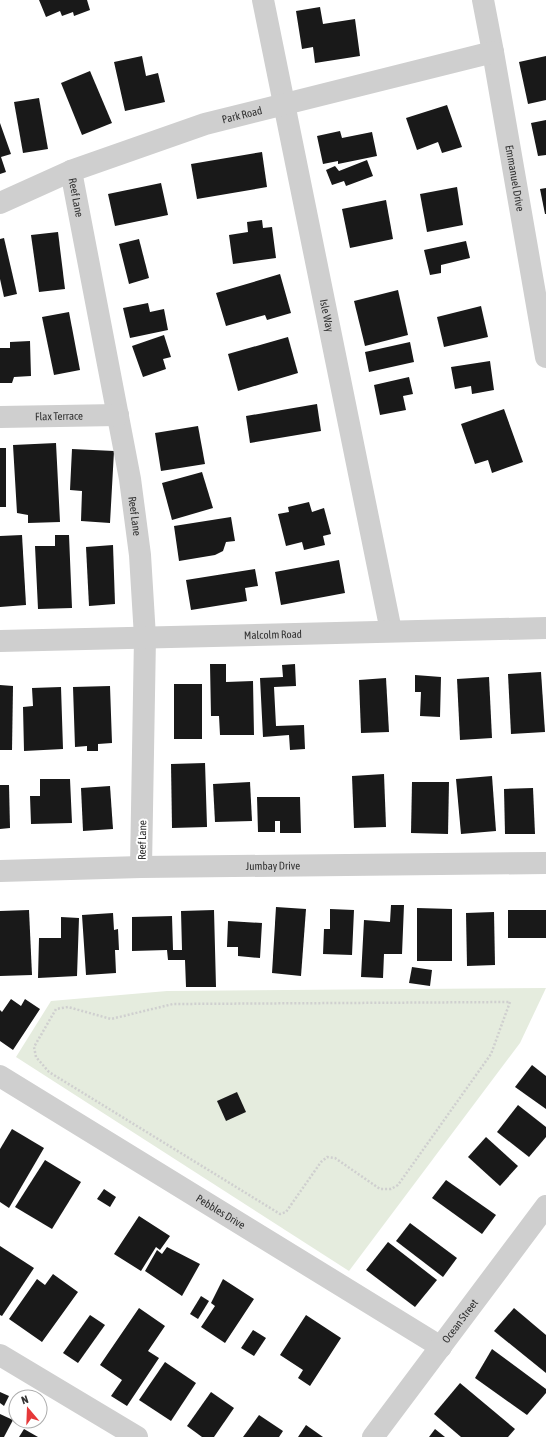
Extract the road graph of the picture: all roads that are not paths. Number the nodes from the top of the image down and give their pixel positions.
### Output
1 (263, 0) edge
2 (483, 0) edge
3 (493, 52) junction
4 (284, 104) junction
5 (71, 171) junction
6 (0, 203) edge
7 (546, 358) edge
8 (118, 415) junction
9 (0, 417) edge
10 (546, 628) edge
11 (391, 631) junction
12 (145, 637) junction
13 (0, 641) edge
14 (546, 863) edge
15 (141, 867) junction
16 (0, 871) edge
17 (0, 1076) edge
18 (546, 1206) edge
19 (441, 1347) junction
20 (0, 1355) edge
21 (137, 1437) edge
22 (373, 1437) edge

1 - 4 street, Isle Way
2 - 3 street, Emmanuel Drive
3 - 4 street, Park Road
3 - 7 street, Emmanuel Drive
4 - 5 street, Park Road
4 - 11 street, Isle Way
5 - 6 street, Park Road
5 - 8 street, Reef Lane
8 - 9 street, Flax Terrace
8 - 12 street, Reef Lane
10 - 11 street, Malcolm Road
11 - 12 street, Malcolm Road
12 - 13 street, Malcolm Road
12 - 15 street, Reef Lane
14 - 15 street, Jumbay Drive
15 - 16 street, Jumbay Drive
17 - 19 street, Pebbles Drive
18 - 19 street, Ocean Street
19 - 22 street, Ocean Street
20 - 21 street

